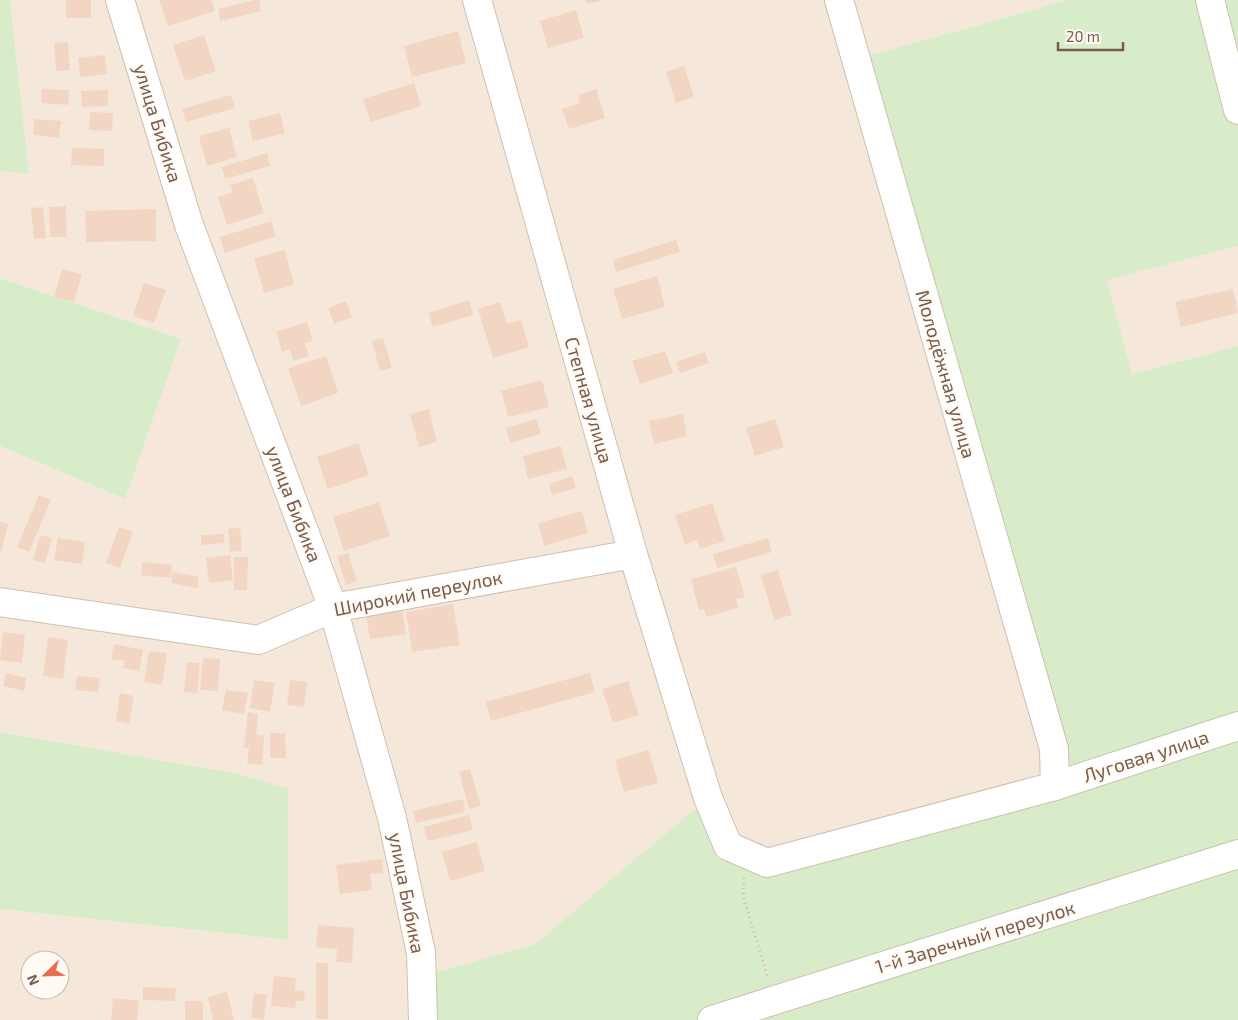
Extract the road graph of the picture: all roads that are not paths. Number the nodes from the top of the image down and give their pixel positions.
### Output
1 (120, 0) edge
2 (477, 0) edge
3 (839, 0) edge
4 (1210, 0) edge
5 (1238, 110) edge
6 (633, 554) junction
7 (0, 602) edge
8 (333, 608) junction
9 (1238, 726) edge
10 (1055, 786) junction
11 (744, 853) joint
12 (1238, 854) edge
13 (424, 1020) edge
14 (712, 1020) edge

1 - 8 street, улица Бибика
2 - 6 street, Степная улица
3 - 10 street, Молодёжная улица
4 - 5 street
6 - 8 street, Широкий переулок
6 - 11 street, Степная улица
7 - 8 street, Широкий переулок
8 - 13 street, улица Бибика
9 - 10 street, Луговая улица
10 - 11 street, Луговая улица
12 - 14 street, 1-й Заречный переулок

